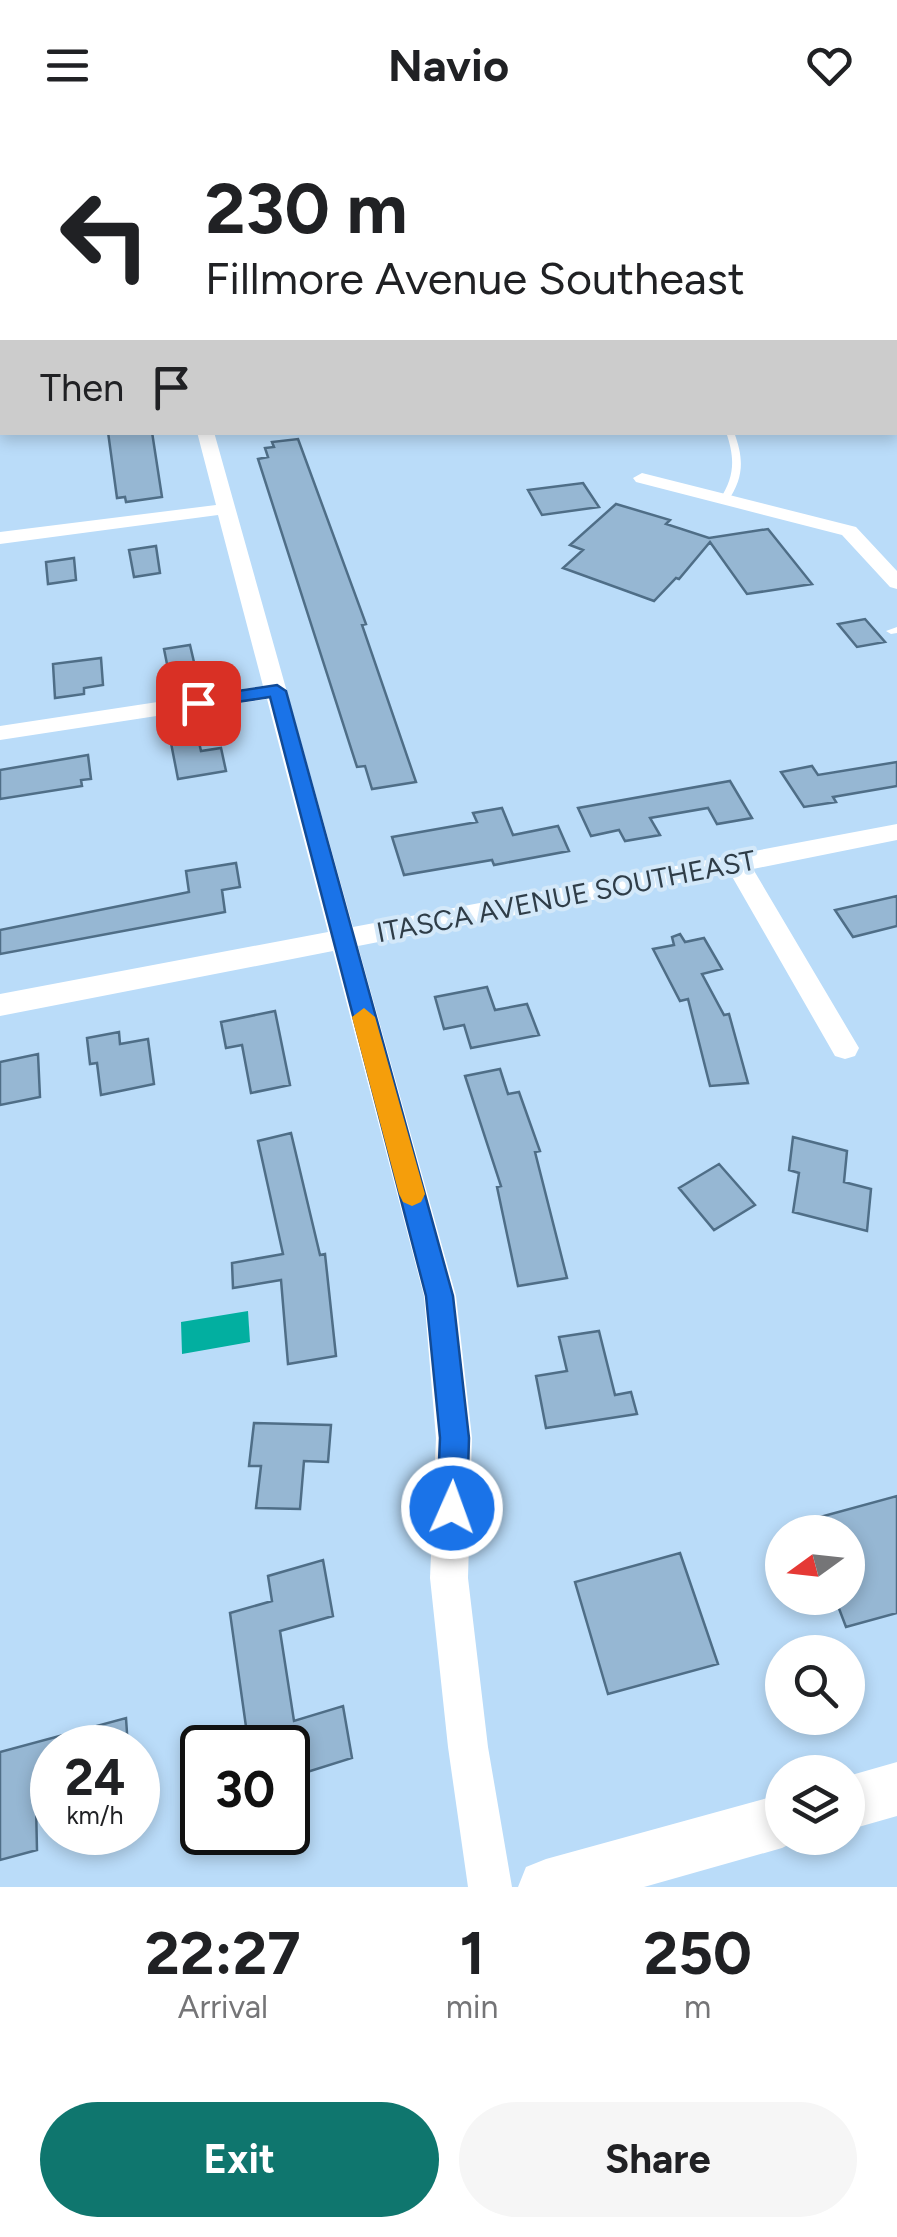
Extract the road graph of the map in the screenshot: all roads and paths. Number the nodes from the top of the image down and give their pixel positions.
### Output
1 (206, 435) edge
2 (731, 435) edge
3 (642, 478) dead end
4 (725, 499) junction
5 (226, 509) junction
6 (0, 538) edge
7 (897, 583) edge
8 (277, 691) junction
9 (0, 733) edge
10 (897, 832) edge
11 (737, 864) junction
12 (342, 940) junction
13 (0, 1005) edge
14 (845, 1048) dead end
15 (897, 1789) edge
16 (865, 1798) edge
17 (765, 1826) edge
18 (490, 1887) edge
19 (546, 1887) edge

1 - 5 street
2 - 4 lane
3 - 4 street
4 - 7 street
5 - 6 street
5 - 8 street
8 - 9 street
8 - 12 street
10 - 11 street, ITASCA AVENUE SOUTHEAST
11 - 12 street, ITASCA AVENUE SOUTHEAST
11 - 14 street
12 - 13 street, ITASCA AVENUE SOUTHEAST
12 - 18 street
15 - 16 street
17 - 19 street

